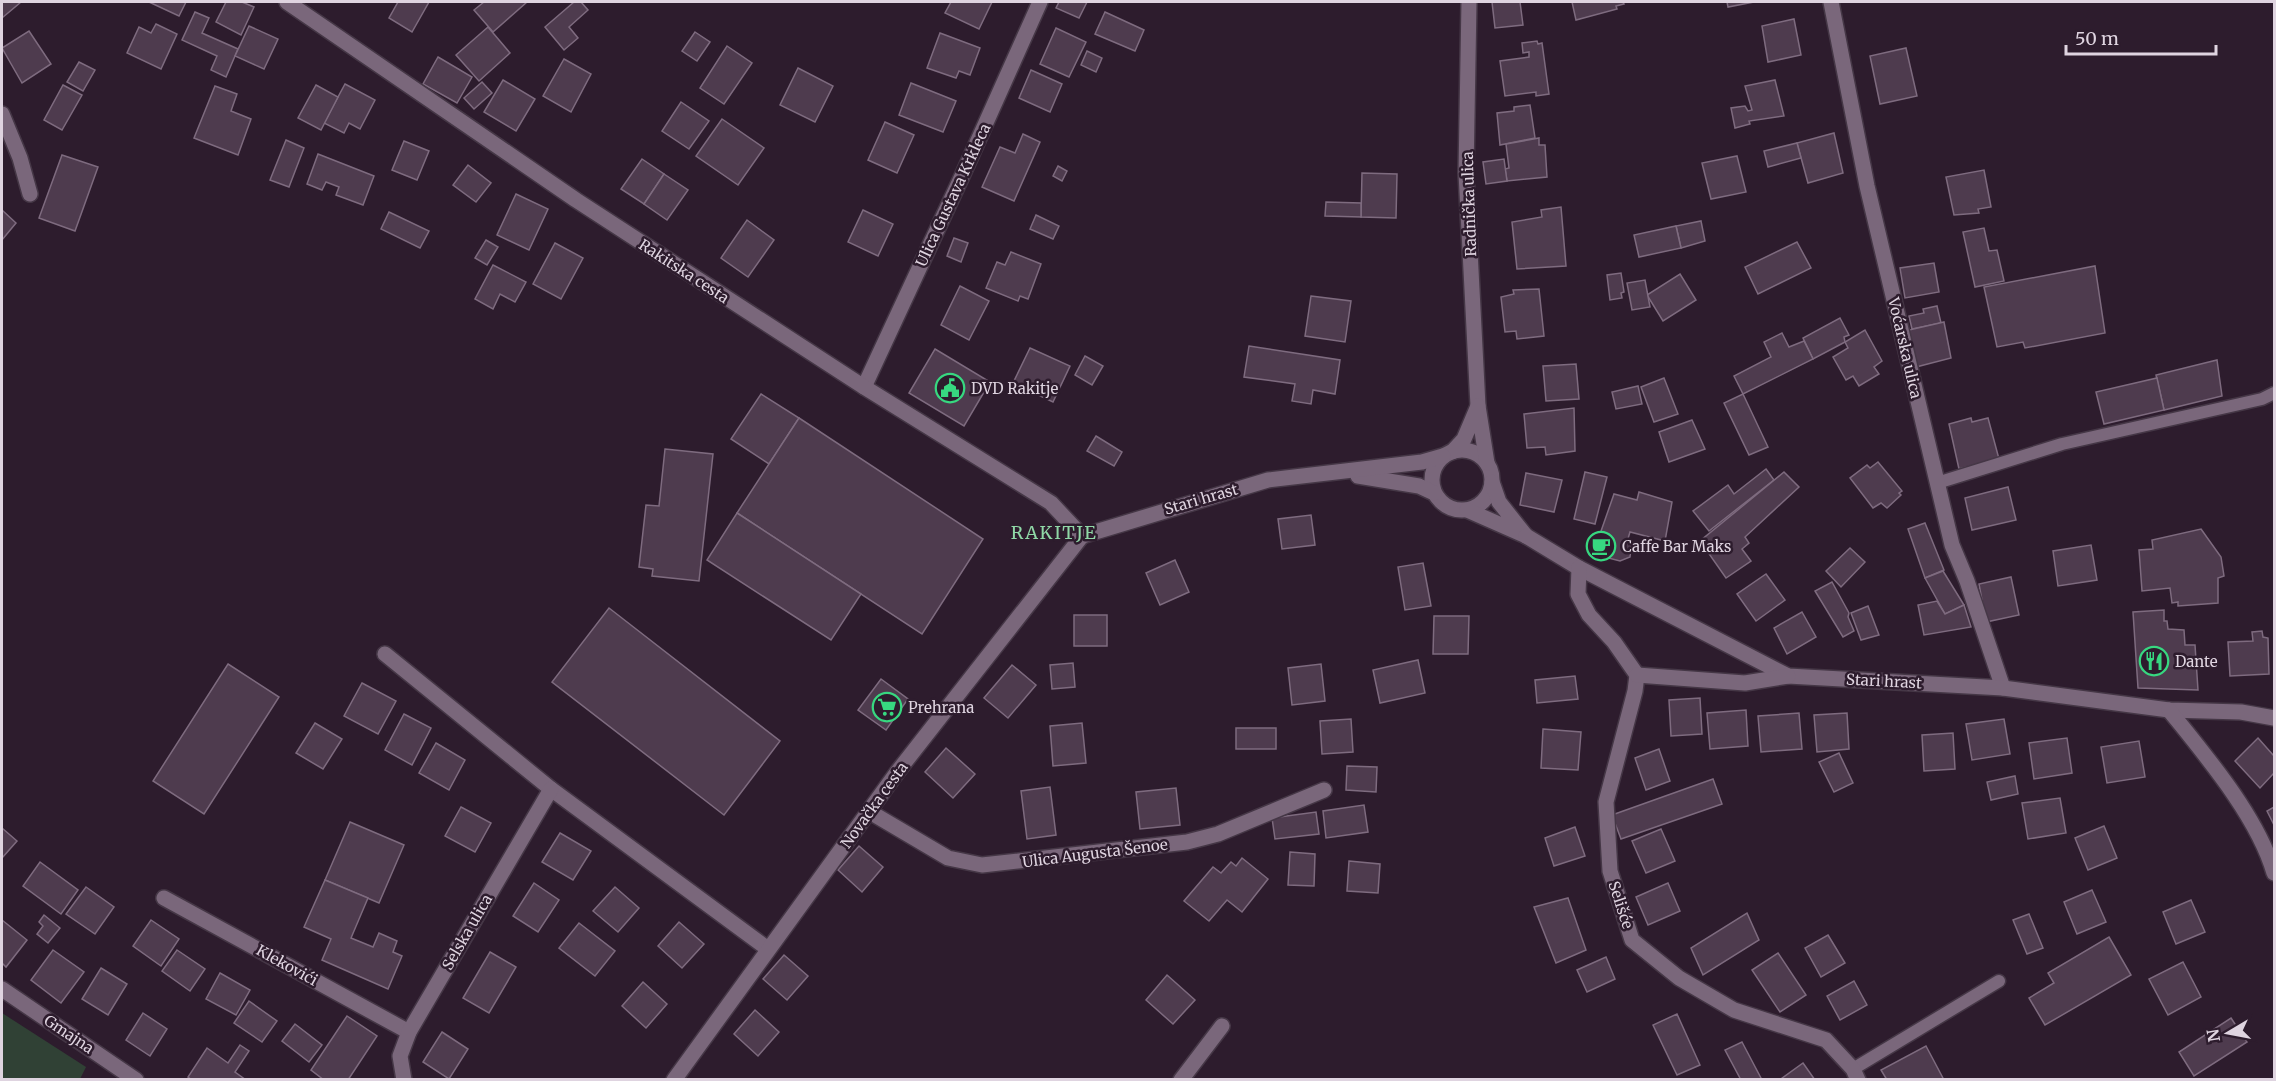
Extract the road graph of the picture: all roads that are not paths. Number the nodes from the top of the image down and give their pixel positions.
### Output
1 (287, 2) edge
2 (1040, 2) edge
3 (1469, 2) edge
4 (1830, 2) edge
5 (2, 114) edge
6 (30, 194) dead end
7 (864, 387) junction
8 (2274, 393) edge
9 (1478, 406) junction
10 (1448, 454) junction
11 (1487, 463) junction
12 (1322, 473) junction
13 (1492, 482) junction
14 (1937, 483) junction
15 (1434, 493) junction
16 (1467, 510) junction
17 (1082, 536) junction
18 (1526, 536) junction
19 (1579, 568) junction
20 (385, 654) dead end
21 (1637, 675) junction
22 (1788, 676) junction
23 (2003, 688) junction
24 (2169, 710) junction
25 (2274, 718) edge
26 (551, 789) junction
27 (1324, 790) dead end
28 (870, 812) junction
29 (2274, 873) edge
30 (164, 898) dead end
31 (768, 949) junction
32 (1999, 981) dead end
33 (2, 989) edge
34 (1222, 1026) dead end
35 (409, 1032) junction
36 (1855, 1074) edge
37 (136, 1080) edge
38 (404, 1080) edge
39 (674, 1080) edge
40 (1181, 1080) edge

1 - 7 street, Rakitska cesta
2 - 7 street, Ulica Gustava Krkleca
3 - 9 street, Radnička ulica
4 - 14 street, Voćarska ulica
5 - 6 street
7 - 17 street, Rakitska cesta
8 - 14 lane
9 - 10 street, Radnička ulica
9 - 11 street, Radnička ulica
10 - 11 street
10 - 12 street, Stari hrast
10 - 15 street
11 - 13 street
12 - 15 street, Stari hrast
12 - 17 street, Stari hrast
13 - 16 street
13 - 18 street, Stari hrast
14 - 23 street, Voćarska ulica
15 - 16 street
16 - 18 street, Stari hrast
17 - 28 street, Novačka cesta
18 - 19 street, Stari hrast
19 - 21 street
19 - 22 street, Stari hrast
20 - 26 street
21 - 22 street
21 - 36 street, Selišće
22 - 23 street, Stari hrast
23 - 24 street, Stari hrast
24 - 25 street, Stari hrast
24 - 29 street
26 - 31 street
26 - 35 street, Selska ulica
27 - 28 street, Ulica Augusta Šenoe
28 - 31 street, Novačka cesta
30 - 35 street, Klekovići
31 - 39 street, Novačka cesta
32 - 36 lane
33 - 37 street, Gmajna
34 - 40 street
35 - 38 street, Selska ulica

